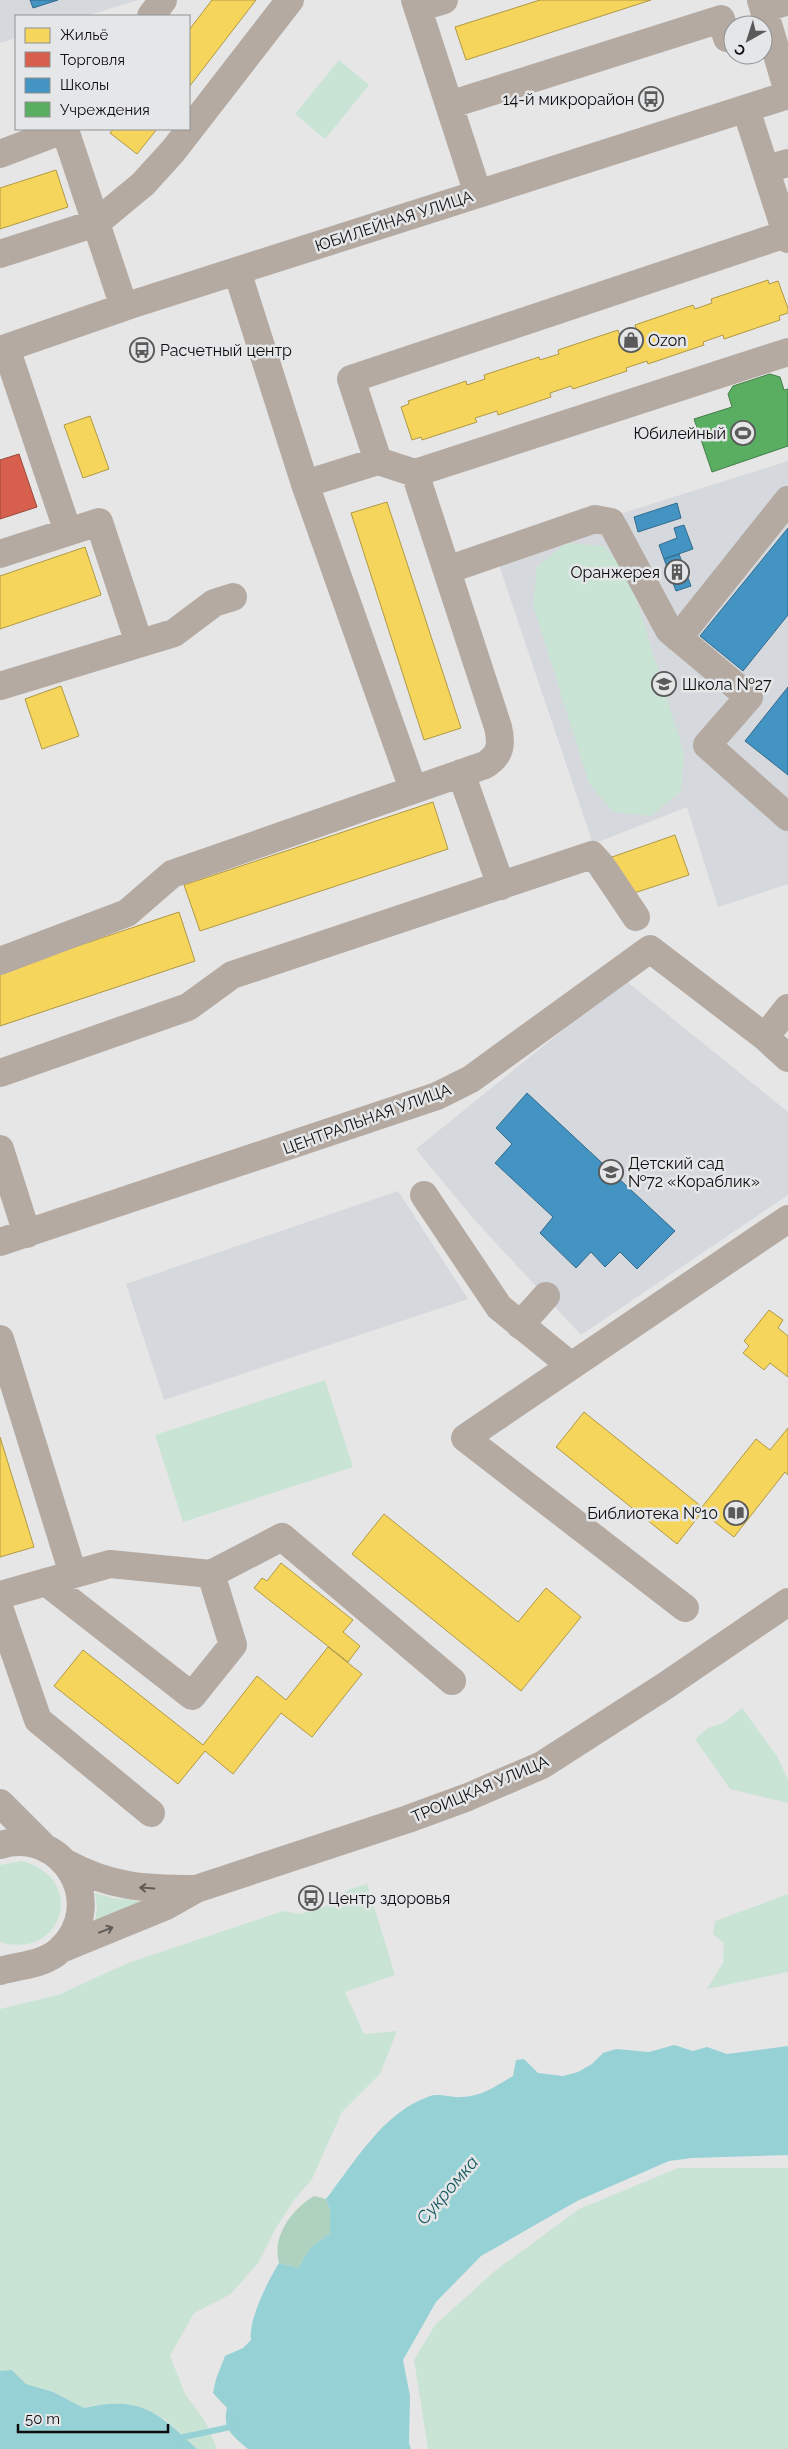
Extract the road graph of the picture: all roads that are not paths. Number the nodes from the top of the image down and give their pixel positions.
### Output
1 (163, 0) edge
2 (290, 0) edge
3 (444, 0) edge
4 (771, 3) edge
5 (416, 4) edge
6 (152, 15) edge
7 (723, 25) edge
8 (788, 94) edge
9 (449, 105) junction
10 (746, 108) junction
11 (190, 129) edge
12 (62, 130) edge
13 (65, 130) edge
14 (189, 130) edge
15 (0, 154) edge
16 (777, 166) edge
17 (478, 194) junction
18 (96, 223) junction
19 (787, 236) edge
20 (0, 254) edge
21 (238, 271) junction
22 (124, 307) junction
23 (3, 349) edge
24 (788, 352) edge
25 (378, 461) junction
26 (415, 473) junction
27 (305, 484) junction
28 (788, 500) edge
29 (68, 532) junction
30 (0, 554) edge
31 (447, 570) junction
32 (233, 597) dead end
33 (678, 638) junction
34 (139, 643) junction
35 (0, 686) edge
36 (461, 773) junction
37 (413, 789) junction
38 (788, 817) edge
39 (501, 886) junction
40 (636, 917) dead end
41 (0, 962) edge
42 (788, 1008) edge
43 (765, 1037) junction
44 (788, 1058) edge
45 (0, 1073) edge
46 (0, 1148) edge
47 (424, 1195) dead end
48 (788, 1219) edge
49 (27, 1234) junction
50 (0, 1242) edge
51 (546, 1296) dead end
52 (520, 1324) junction
53 (0, 1339) edge
54 (570, 1365) junction
55 (73, 1574) junction
56 (211, 1574) junction
57 (46, 1582) junction
58 (0, 1596) edge
59 (788, 1602) edge
60 (685, 1608) dead end
61 (0, 1610) edge
62 (452, 1681) dead end
63 (0, 1803) edge
64 (151, 1813) dead end
65 (0, 1845) edge
66 (42, 1845) junction
67 (66, 1863) junction
68 (196, 1889) junction
69 (61, 1949) junction
70 (5, 1966) edge

1 - 6 street
2 - 11 street
3 - 5 street
4 - 8 street
5 - 9 street
7 - 9 street
8 - 10 street, ЮБИЛЕЙНАЯ УЛИЦА
9 - 17 street
10 - 16 street
10 - 17 street, ЮБИЛЕЙНАЯ УЛИЦА
12 - 15 street
13 - 18 street
14 - 18 street
16 - 19 street
17 - 21 street, ЮБИЛЕЙНАЯ УЛИЦА
18 - 20 street
18 - 22 street
19 - 25 street
21 - 22 street, ЮБИЛЕЙНАЯ УЛИЦА
21 - 27 street
22 - 23 street, ЮБИЛЕЙНАЯ УЛИЦА
23 - 29 street
24 - 26 street
25 - 26 street
25 - 27 street
26 - 31 street
27 - 37 street
28 - 33 street
29 - 30 street
29 - 34 street
31 - 33 street
31 - 36 street
32 - 34 street
33 - 38 street
34 - 35 street
36 - 37 street
36 - 39 street
37 - 41 street
39 - 40 street
39 - 45 street
42 - 43 street
43 - 44 street, ЦЕНТРАЛЬНАЯ УЛИЦА
43 - 49 street, ЦЕНТРАЛЬНАЯ УЛИЦА
46 - 49 street
47 - 52 street
48 - 54 street
49 - 50 street, ЦЕНТРАЛЬНАЯ УЛИЦА
51 - 52 street
52 - 54 street
53 - 55 street
54 - 60 street
55 - 56 street
55 - 57 street
56 - 57 street
56 - 62 street
57 - 58 street
59 - 68 street, ТРОИЦКАЯ УЛИЦА
61 - 64 street
63 - 66 street, ТРОИЦКАЯ УЛИЦА
65 - 66 street
66 - 67 street, ТРОИЦКАЯ УЛИЦА
68 -> 67 street, ТРОИЦКАЯ УЛИЦА
67 - 69 street
69 -> 68 street, ТРОИЦКАЯ УЛИЦА
69 - 70 street, ТРОИЦКАЯ УЛИЦА

